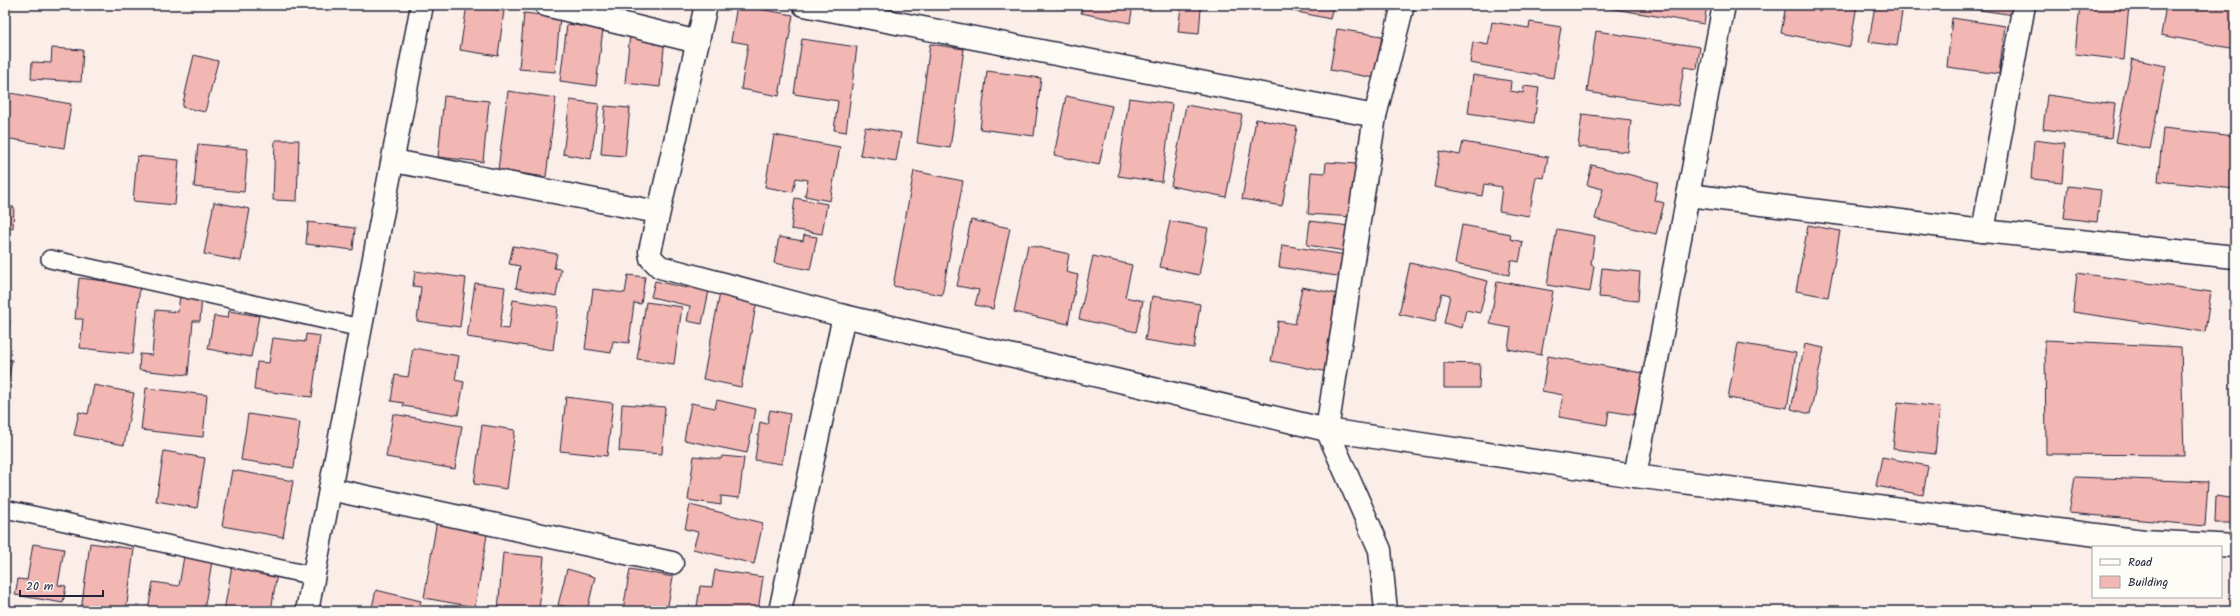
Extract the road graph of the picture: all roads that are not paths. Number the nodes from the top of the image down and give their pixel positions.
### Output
1 (422, 5) edge
2 (546, 5) edge
3 (706, 5) edge
4 (804, 5) edge
5 (1403, 5) edge
6 (1724, 5) edge
7 (2024, 5) edge
8 (698, 42) junction
9 (1375, 116) junction
10 (394, 161) junction
11 (1688, 195) junction
12 (657, 212) junction
13 (1983, 231) junction
14 (2235, 257) edge
15 (50, 259) dead end
16 (844, 316) junction
17 (361, 328) junction
18 (1327, 430) junction
19 (1635, 476) junction
20 (330, 490) junction
21 (5, 509) edge
22 (2235, 546) edge
23 (672, 563) dead end
24 (314, 576) junction
25 (307, 611) edge
26 (780, 611) edge
27 (1386, 611) edge

1 - 10 street
2 - 8 street
3 - 8 street
4 - 9 street
5 - 9 street
6 - 11 street
7 - 13 street
8 - 12 street
9 - 18 street
10 - 12 street
10 - 17 street
11 - 13 street
11 - 19 street
12 - 16 street
13 - 14 street
15 - 17 lane
16 - 18 street
16 - 26 street
17 - 20 street
18 - 19 street
18 - 27 street
19 - 22 street
20 - 23 street
20 - 24 street
21 - 24 lane
24 - 25 street

